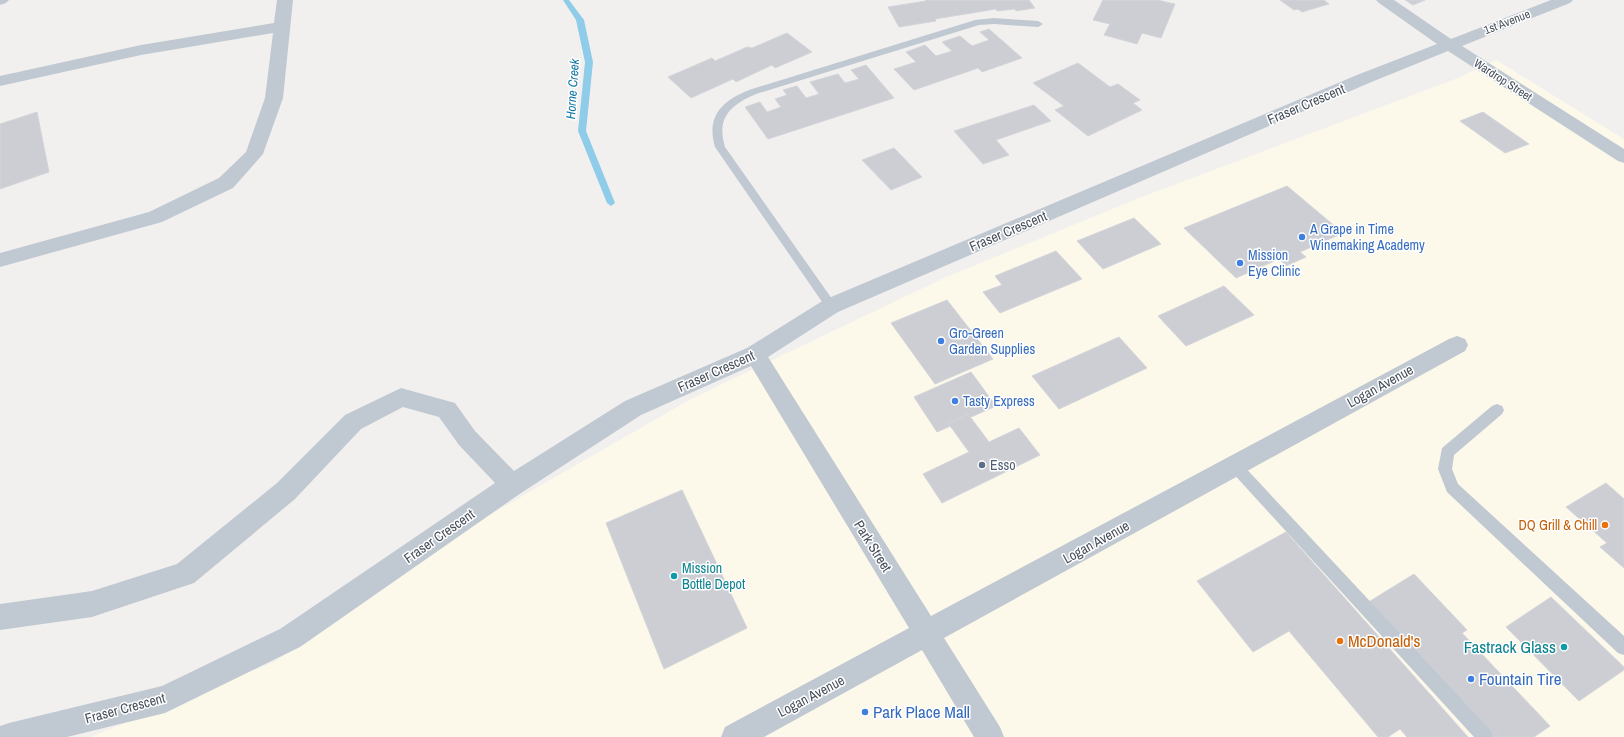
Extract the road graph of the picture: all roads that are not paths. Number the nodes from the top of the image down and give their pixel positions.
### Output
1 (285, 0) edge
2 (1384, 0) edge
3 (1565, 0) edge
4 (1038, 24) dead end
5 (282, 27) junction
6 (1449, 45) junction
7 (0, 81) edge
8 (1624, 157) edge
9 (0, 260) edge
10 (831, 306) junction
11 (1457, 345) dead end
12 (755, 354) junction
13 (1497, 410) dead end
14 (1235, 466) junction
15 (512, 485) junction
16 (0, 617) edge
17 (927, 634) junction
18 (1624, 647) edge
19 (10, 737) edge
20 (735, 737) edge
21 (990, 737) edge
22 (1485, 737) edge

1 - 5 street
2 - 6 street, Wardrop Street
3 - 6 street, 1st Avenue
4 - 10 lane
5 - 7 street
5 - 9 street
6 - 8 street, Wardrop Street
6 - 10 street, Fraser Crescent
10 - 12 street, Fraser Crescent
11 - 14 street, Logan Avenue
12 - 15 street, Fraser Crescent
12 - 17 street, Park Street
13 - 18 lane
14 - 17 street, Logan Avenue
14 - 22 lane
15 - 16 street
15 - 19 street, Fraser Crescent
17 - 20 street, Logan Avenue
17 - 21 street, Park Street

